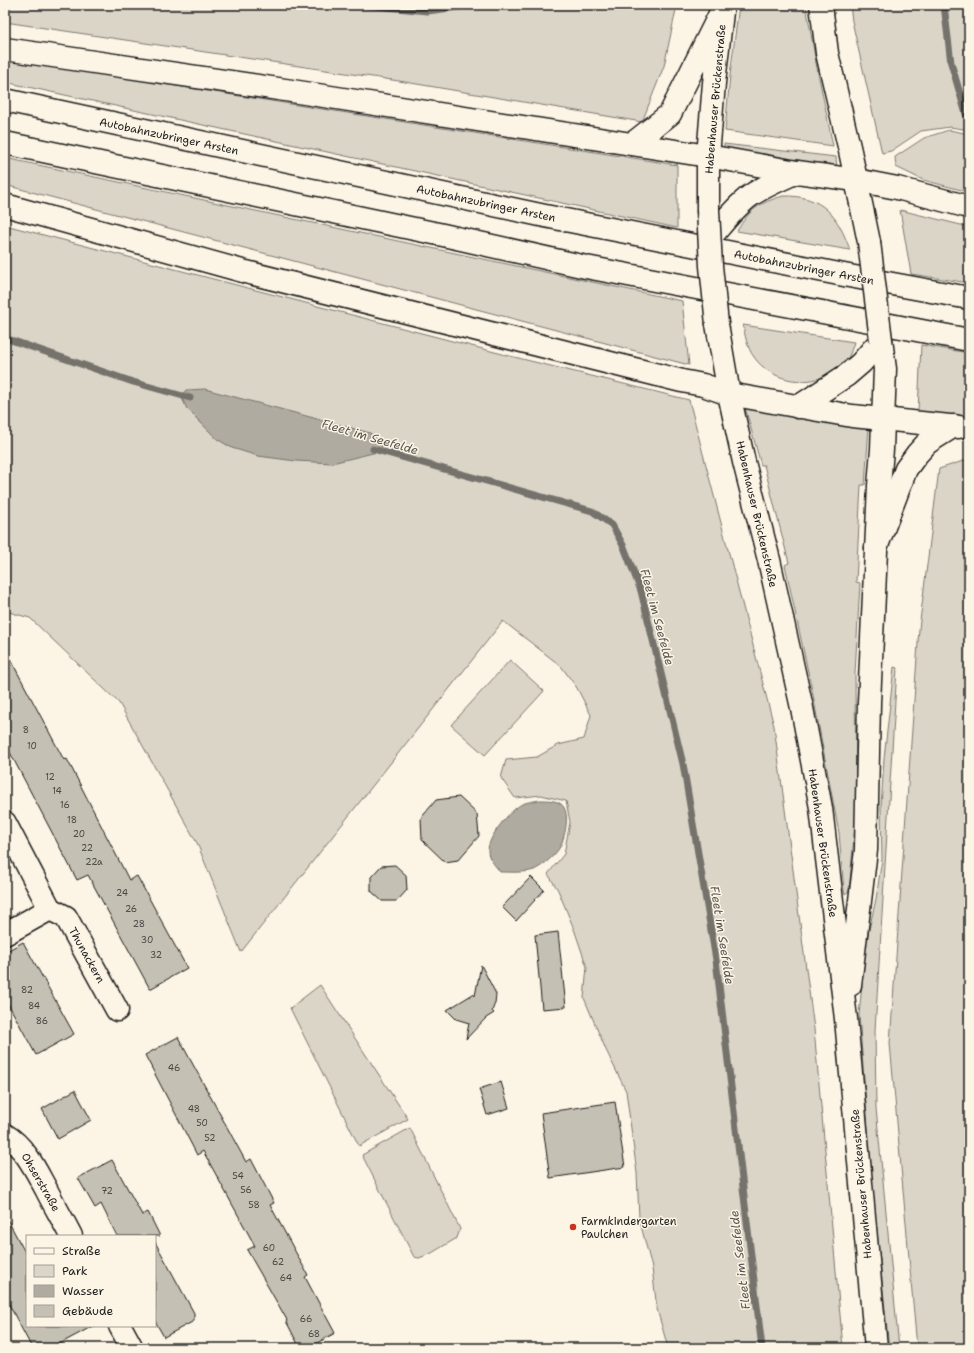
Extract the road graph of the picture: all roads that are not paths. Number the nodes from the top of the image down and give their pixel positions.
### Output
1 (821, 5) edge
2 (722, 8) edge
3 (5, 49) edge
4 (5, 100) edge
5 (5, 143) edge
6 (632, 144) junction
7 (708, 156) junction
8 (797, 172) junction
9 (856, 180) junction
10 (5, 205) edge
11 (969, 207) edge
12 (710, 238) junction
13 (969, 298) edge
14 (881, 340) junction
15 (969, 340) edge
16 (729, 394) junction
17 (798, 407) junction
18 (883, 419) junction
19 (962, 427) edge
20 (890, 487) junction
21 (5, 823) edge
22 (50, 909) junction
23 (5, 934) edge
24 (116, 1010) dead end
25 (846, 1020) junction
26 (5, 1135) edge
27 (70, 1235) edge
28 (121, 1327) edge
29 (132, 1348) edge
30 (876, 1348) edge

1 - 9 main road
2 - 6 main road
2 - 7 main road, Habenhauser Brückenstraße
3 - 6 main road
4 - 13 main road, Autobahnzubringer Arsten
5 - 15 main road
6 - 7 main road
7 - 8 main road
7 - 12 main road, Habenhauser Brückenstraße, bridge
8 - 9 main road
8 - 12 main road
9 - 11 main road
9 - 14 main road, bridge
10 - 16 main road
12 - 16 main road, Habenhauser Brückenstraße, bridge
14 - 17 main road
14 - 18 main road
16 - 17 main road
16 - 25 main road, Habenhauser Brückenstraße
17 - 18 main road
18 - 19 main road
18 - 20 main road
19 - 20 main road
20 - 25 main road, Habenhauser Brückenstraße
21 - 22 main road
22 - 23 main road
22 - 24 main road, Thunackern
25 - 30 main road, Habenhauser Brückenstraße
26 - 27 main road, Ohserstraße
28 - 29 main road

